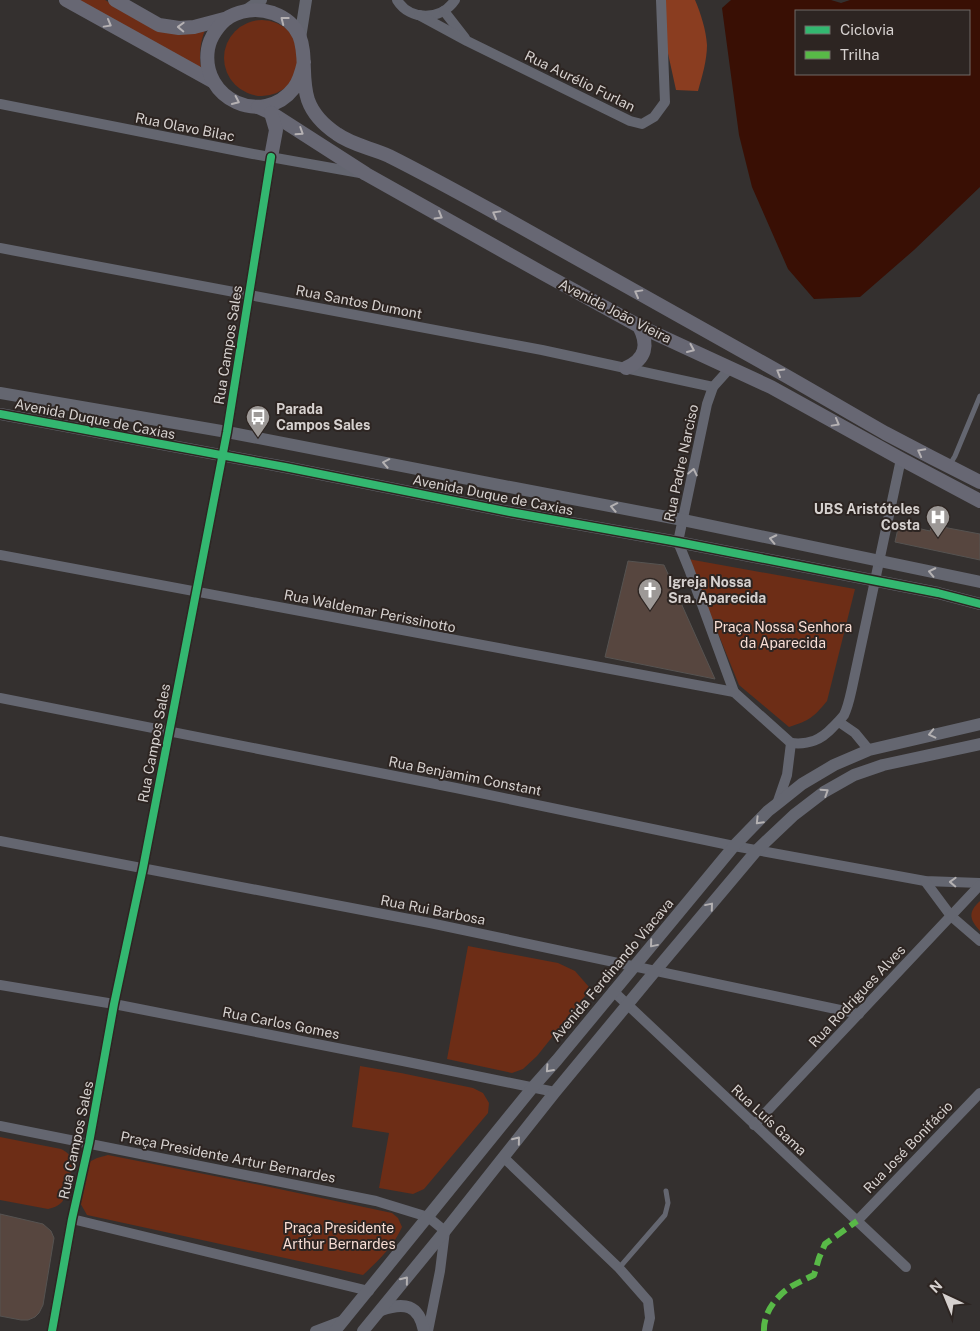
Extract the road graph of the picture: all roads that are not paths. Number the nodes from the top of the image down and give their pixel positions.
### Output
1 (66, 0) edge
2 (115, 0) edge
3 (261, 0) edge
4 (306, 0) edge
5 (397, 0) edge
6 (455, 0) edge
7 (661, 0) edge
8 (247, 10) junction
9 (444, 11) junction
10 (419, 15) junction
11 (228, 18) junction
12 (300, 38) junction
13 (467, 41) junction
14 (304, 62) junction
15 (212, 81) junction
16 (0, 104) edge
17 (258, 107) junction
18 (271, 113) junction
19 (271, 157) junction
20 (366, 174) junction
21 (0, 248) edge
22 (249, 295) junction
23 (639, 326) junction
24 (731, 367) junction
25 (626, 368) junction
26 (713, 388) junction
27 (0, 393) edge
28 (980, 396) edge
29 (0, 414) edge
30 (227, 432) junction
31 (222, 456) junction
32 (901, 459) junction
33 (949, 466) junction
34 (980, 482) edge
35 (980, 501) edge
36 (683, 520) junction
37 (678, 542) junction
38 (0, 555) edge
39 (879, 561) junction
40 (875, 581) junction
41 (980, 582) edge
42 (196, 592) junction
43 (980, 604) edge
44 (734, 692) junction
45 (0, 698) edge
46 (838, 722) junction
47 (980, 724) edge
48 (169, 732) junction
49 (791, 743) junction
50 (980, 744) edge
51 (869, 750) junction
52 (777, 804) junction
53 (0, 841) edge
54 (734, 846) junction
55 (757, 850) junction
56 (142, 868) junction
57 (925, 881) junction
58 (980, 884) edge
59 (951, 916) junction
60 (980, 941) edge
61 (635, 967) junction
62 (656, 970) junction
63 (0, 985) edge
64 (613, 992) junction
65 (114, 1004) junction
66 (628, 1005) junction
67 (859, 1014) junction
68 (533, 1087) junction
69 (555, 1092) junction
70 (980, 1093) edge
71 (754, 1125) junction
72 (0, 1126) edge
73 (89, 1144) junction
74 (503, 1157) junction
75 (666, 1191) dead end
76 (428, 1216) junction
77 (72, 1219) junction
78 (857, 1221) junction
79 (445, 1231) junction
80 (906, 1267) dead end
81 (619, 1268) junction
82 (369, 1291) junction
83 (381, 1310) junction
84 (345, 1320) junction
85 (52, 1331) edge
86 (315, 1331) edge
87 (335, 1331) edge
88 (363, 1331) edge
89 (424, 1331) edge
90 (428, 1331) edge
91 (647, 1331) edge

1 -> 15 main road
11 -> 2 main road
3 - 8 street
4 - 12 street
5 - 10 street, Rua Aurélio Furlan
6 - 9 street
7 - 13 street, Rua Aurélio Furlan
8 - 11 main road
12 -> 8 main road
9 - 10 street
9 - 13 street, Rua Aurélio Furlan
10 - 13 street, Rua Aurélio Furlan
11 - 15 main road
12 - 14 main road
14 - 17 main road
33 -> 14 main road, Avenida João Vieira
15 -> 17 main road
16 - 19 street, Rua Olavo Bilac
17 - 18 main road, Avenida João Vieira
18 - 19 main road
18 -> 20 main road, Avenida João Vieira
19 - 20 street, Rua Olavo Bilac
19 - 22 street, Rua Campos Sales
20 -> 23 main road, Avenida João Vieira
21 - 22 street, Rua Santos Dumont
22 - 25 street, Rua Santos Dumont
22 - 30 street, Rua Campos Sales
23 -> 24 main road, Avenida João Vieira
23 - 25 main road
24 - 26 street, Rua Padre Narciso
24 -> 32 main road, Avenida João Vieira
25 - 26 street, Rua Santos Dumont
36 -> 26 street, Rua Padre Narciso
27 - 30 street, Avenida Duque de Caxias
28 - 33 lane
29 - 31 street, Avenida Duque de Caxias
30 - 31 street, Rua Campos Sales
36 -> 30 street, Avenida Duque de Caxias
31 - 37 street, Avenida Duque de Caxias
31 - 42 street, Rua Campos Sales
32 - 35 main road, Avenida João Vieira
32 - 39 street
33 - 34 main road, Avenida João Vieira
36 - 37 street, Rua Padre Narciso
39 -> 36 street, Avenida Duque de Caxias
37 - 40 street, Avenida Duque de Caxias
37 - 44 street, Rua Padre Narciso
38 - 42 street, Rua Waldemar Perissinotto
39 - 40 street
41 -> 39 street, Avenida Duque de Caxias
40 - 43 street, Avenida Duque de Caxias
40 - 46 street
42 - 44 street, Rua Waldemar Perissinotto
42 - 48 street, Rua Campos Sales
44 - 49 street, Rua Padre Narciso
45 - 48 street, Rua Benjamim Constant
46 - 49 street
46 - 51 street
47 -> 51 street, Avenida Ferdinando Viacava
48 - 54 street, Rua Benjamim Constant
48 - 56 street, Rua Campos Sales
49 - 52 street
55 -> 50 street
51 - 52 street, Avenida Ferdinando Viacava
52 -> 54 street, Avenida Ferdinando Viacava
53 - 56 street, Rua Rui Barbosa
54 - 55 street, Rua Benjamim Constant
54 -> 61 street, Avenida Ferdinando Viacava
55 - 57 street, Rua Benjamim Constant
62 -> 55 street
56 - 61 street, Rua Rui Barbosa
56 - 65 street, Rua Campos Sales
58 -> 57 street, Rua Benjamim Constant
57 - 59 street
58 - 59 street, Rua Rodrigues Alves
59 - 60 street
59 - 67 street, Rua Rodrigues Alves
61 - 62 street, Rua Rui Barbosa
61 - 64 street, Avenida Ferdinando Viacava
62 - 66 street
62 - 67 street, Rua Rui Barbosa
63 - 65 street, Rua Carlos Gomes
64 - 66 street, Rua Luís Gama
64 -> 68 street, Avenida Ferdinando Viacava
65 - 68 street, Rua Carlos Gomes
65 - 73 street, Rua Campos Sales
66 - 69 street
66 - 71 street, Rua Luís Gama
67 - 71 street, Rua Rodrigues Alves
68 - 69 street, Rua Carlos Gomes
68 - 76 street, Avenida Ferdinando Viacava
74 -> 69 street
70 - 78 street, Rua José Bonifácio
71 - 78 street, Rua Luís Gama
72 - 73 street, Praça Presidente Artur Bernardes
73 - 76 street, Praça Presidente Artur Bernardes
73 - 77 street, Rua Campos Sales
74 - 79 street
74 - 81 street
75 - 81 lane
76 - 79 street, Praça Presidente Artur Bernardes
76 - 82 street, Avenida Ferdinando Viacava
77 - 82 street
77 - 85 street, Rua Campos Sales
78 - 80 street, Rua Luís Gama
83 -> 79 street
79 - 90 street
81 - 91 street
82 - 84 street, Avenida Ferdinando Viacava
83 - 88 street
83 - 89 street
84 - 86 street
84 - 87 street, Avenida Ferdinando Viacava

